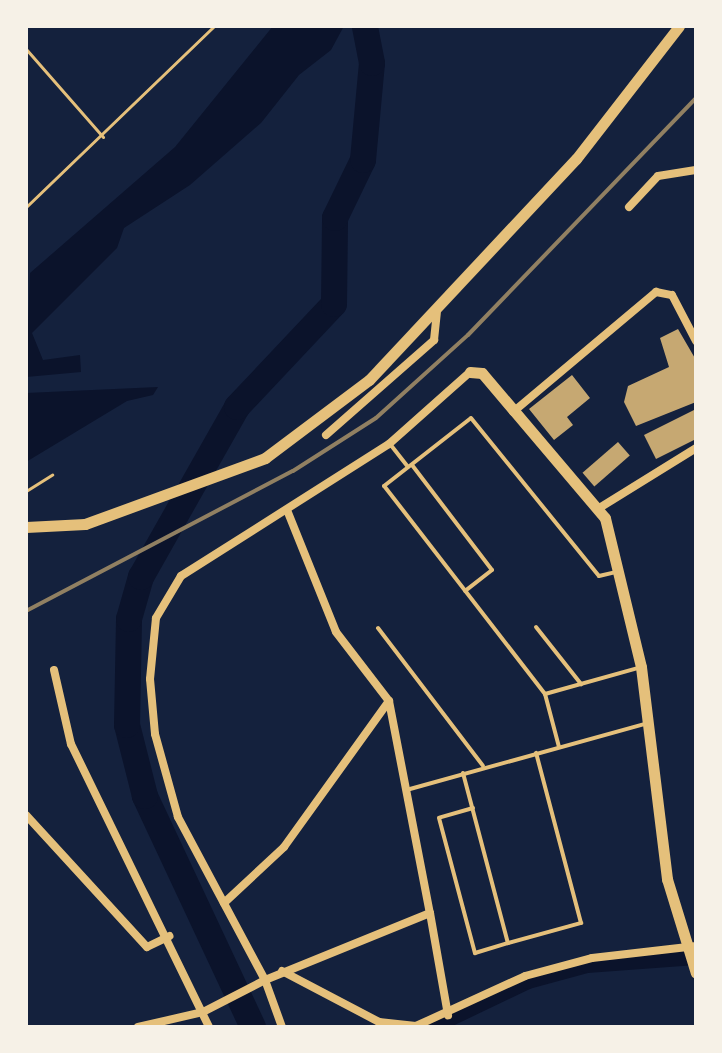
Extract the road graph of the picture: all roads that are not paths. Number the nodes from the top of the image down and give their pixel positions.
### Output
1 (679, 26) edge
2 (696, 170) edge
3 (629, 207) dead end
4 (437, 313) junction
5 (696, 341) edge
6 (470, 372) joint
7 (513, 412) junction
8 (326, 435) dead end
9 (389, 444) junction
10 (696, 448) edge
11 (410, 466) junction
12 (601, 507) junction
13 (287, 510) junction
14 (26, 527) edge
15 (620, 571) junction
16 (465, 591) junction
17 (536, 627) dead end
18 (378, 628) dead end
19 (641, 667) junction
20 (54, 670) dead end
21 (581, 684) junction
22 (545, 694) junction
23 (389, 701) junction
24 (647, 723) junction
25 (559, 747) junction
26 (536, 753) junction
27 (483, 767) junction
28 (463, 773) junction
29 (410, 789) junction
30 (473, 808) junction
31 (26, 815) edge
32 (224, 903) junction
33 (430, 913) junction
34 (170, 936) junction
35 (508, 943) junction
36 (693, 948) edge
37 (281, 970) junction
38 (696, 973) edge
39 (263, 982) junction
40 (207, 1010) junction
41 (448, 1015) junction
42 (138, 1027) edge
43 (209, 1027) edge
44 (282, 1027) edge

1 - 4 street
2 - 3 street
4 - 8 street
4 - 14 street
5 - 7 street
6 - 7 street
6 - 9 street
7 - 12 street
9 - 11 lane
9 - 13 street
10 - 12 street
11 - 15 lane
11 - 16 lane
11 - 16 lane
12 - 15 street
13 - 23 street
13 - 32 street
15 - 19 street
16 - 22 lane
17 - 21 lane
18 - 27 lane
19 - 21 lane
19 - 24 street
20 - 34 street
21 - 22 lane
22 - 25 lane
23 - 29 street
23 - 32 street
24 - 25 lane
24 - 36 street
25 - 26 lane
26 - 27 lane
26 - 35 lane
27 - 28 lane
28 - 29 lane
28 - 30 lane
29 - 33 street
30 - 35 lane
30 - 35 lane
31 - 34 street
32 - 39 street
33 - 37 street
33 - 41 street
34 - 40 street
36 - 38 street
36 - 41 street
37 - 39 street
37 - 41 street
39 - 40 street
39 - 44 street
40 - 42 street
40 - 43 street

